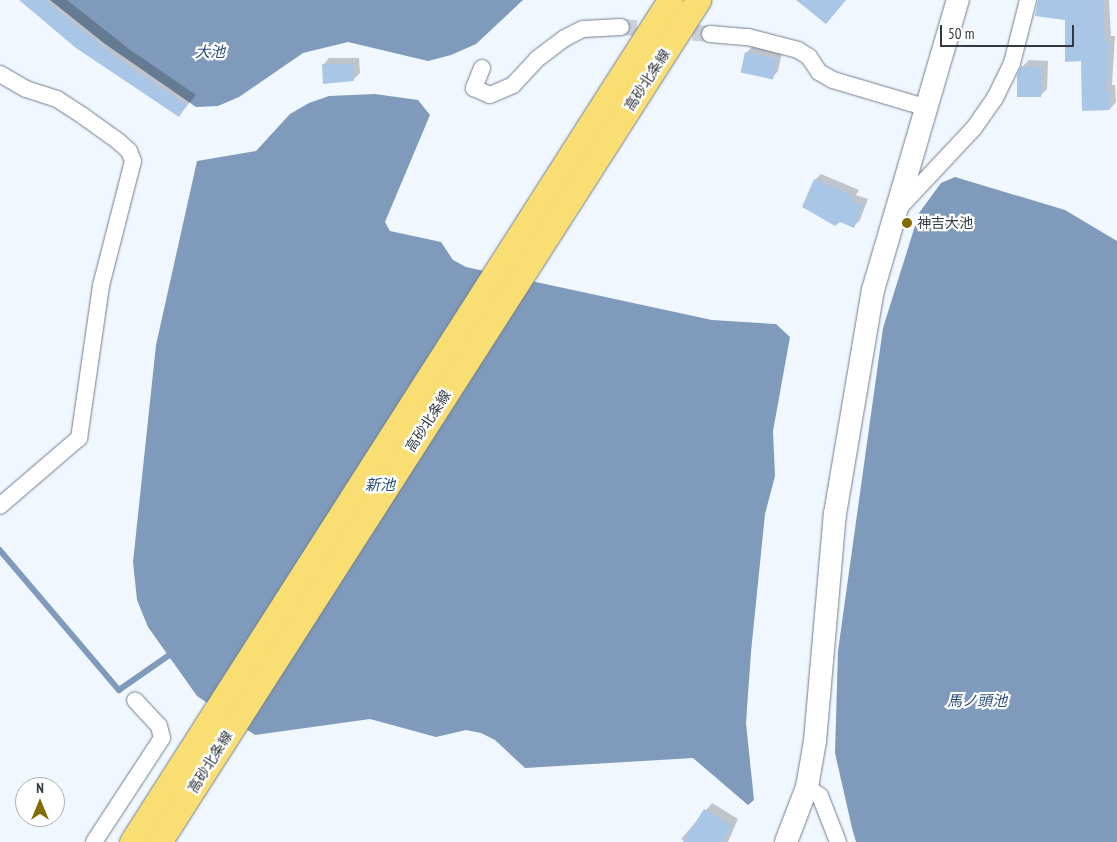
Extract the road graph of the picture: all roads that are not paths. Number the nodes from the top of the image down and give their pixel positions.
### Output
1 (670, 0) edge
2 (698, 0) edge
3 (958, 0) edge
4 (1028, 0) edge
5 (621, 27) tunnel mouth
6 (710, 34) tunnel mouth
7 (482, 68) dead end
8 (0, 74) edge
9 (924, 107) junction
10 (893, 214) junction
11 (524, 249) junction
12 (0, 506) edge
13 (135, 700) dead end
14 (213, 736) junction
15 (807, 787) junction
16 (94, 842) edge
17 (132, 842) edge
18 (159, 842) edge
19 (786, 842) edge
20 (838, 842) edge

1 - 11 main road, 高砂北条線
2 - 11 main road, 高砂北条線
3 - 9 street
4 - 10 street
5 - 7 street
6 - 9 street
8 - 12 street
9 - 10 street
10 - 15 street
11 - 14 main road, 高砂北条線
13 - 16 street
14 - 17 main road, 高砂北条線
14 - 18 main road, 高砂北条線
15 - 19 street
15 - 20 street

